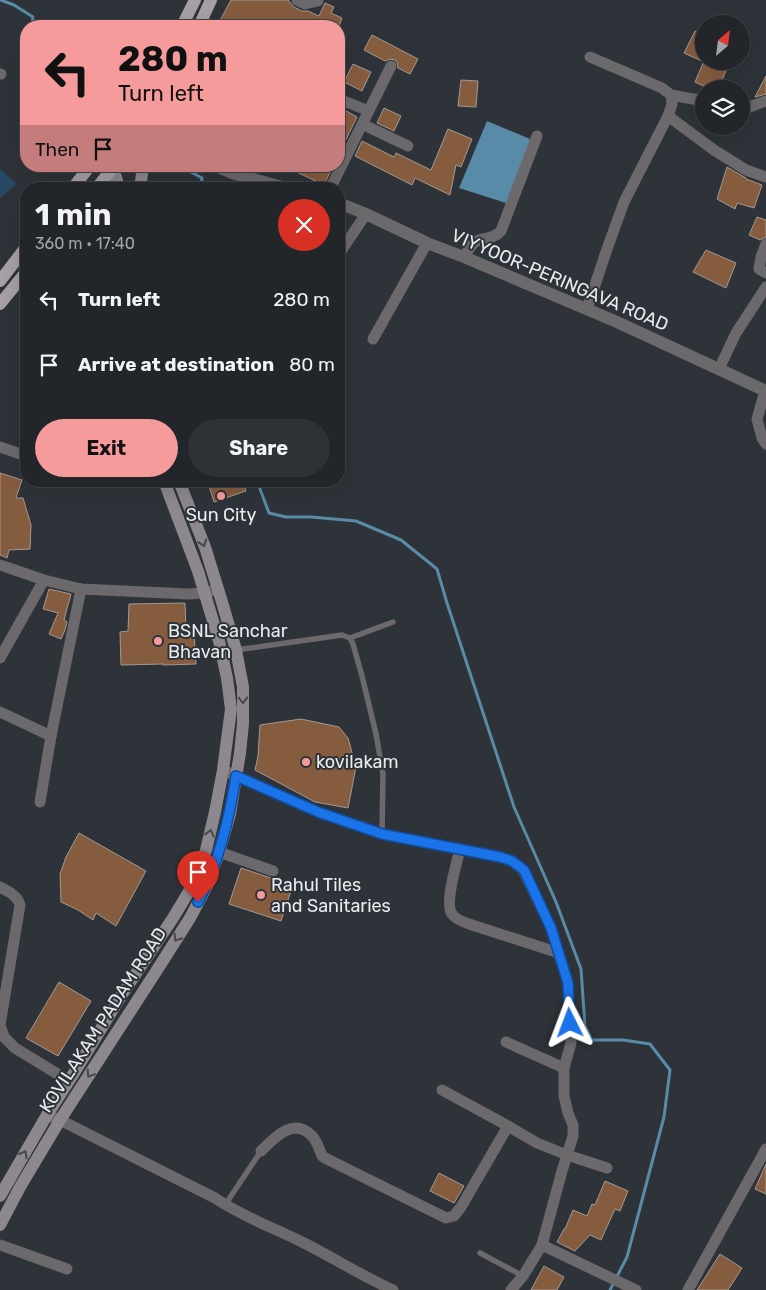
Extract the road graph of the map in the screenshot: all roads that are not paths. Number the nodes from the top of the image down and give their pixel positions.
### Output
1 (195, 0) edge
2 (211, 0) edge
3 (297, 0) edge
4 (318, 1) edge
5 (185, 20) edge
6 (202, 20) edge
7 (590, 57) dead end
8 (391, 66) dead end
9 (671, 95) junction
10 (695, 99) edge
11 (345, 101) edge
12 (766, 101) edge
13 (750, 107) edge
14 (369, 111) junction
15 (668, 116) junction
16 (362, 124) junction
17 (537, 136) dead end
18 (408, 146) dead end
19 (345, 159) edge
20 (85, 172) edge
21 (230, 172) edge
22 (766, 177) edge
23 (77, 182) edge
24 (264, 182) edge
25 (345, 205) edge
26 (366, 214) junction
27 (427, 243) junction
28 (766, 244) edge
29 (345, 245) edge
30 (20, 255) edge
31 (464, 257) junction
32 (766, 274) edge
33 (20, 279) edge
34 (0, 281) edge
35 (766, 287) edge
36 (0, 304) edge
37 (587, 309) junction
38 (373, 339) dead end
39 (719, 370) junction
40 (765, 391) edge
41 (766, 444) edge
42 (0, 447) edge
43 (20, 454) edge
44 (166, 487) edge
45 (182, 487) edge
46 (0, 565) edge
47 (44, 580) junction
48 (81, 589) junction
49 (218, 589) junction
50 (205, 593) junction
51 (393, 622) dead end
52 (350, 638) junction
53 (236, 650) junction
54 (0, 658) edge
55 (0, 712) edge
56 (51, 736) junction
57 (223, 770) junction
58 (236, 776) junction
59 (40, 802) dead end
60 (382, 834) junction
61 (460, 849) junction
62 (219, 852) junction
63 (273, 871) dead end
64 (0, 887) edge
65 (559, 953) junction
66 (506, 1042) dead end
67 (564, 1068) junction
68 (69, 1081) junction
69 (442, 1090) dead end
70 (47, 1115) junction
71 (60, 1120) junction
72 (508, 1126) junction
73 (766, 1149) edge
74 (261, 1151) joint
75 (567, 1155) junction
76 (608, 1168) dead end
77 (0, 1196) edge
78 (225, 1204) junction
79 (0, 1225) edge
80 (0, 1245) edge
81 (542, 1245) junction
82 (480, 1253) dead end
83 (67, 1269) dead end
84 (523, 1276) junction
85 (393, 1290) edge
86 (511, 1290) edge
87 (636, 1290) edge
88 (688, 1290) edge

1 - 5 main road
2 - 6 main road
3 - 4 street
7 - 9 street
8 - 14 street
9 - 10 street
9 - 15 street
11 - 14 street
12 - 13 street
14 - 16 street
15 - 22 street
15 - 37 street
16 - 18 street
16 - 19 street
17 - 31 street
20 - 23 main road
21 - 24 street
25 - 26 street, VIYYOOR-PERINGAVA ROAD
26 - 27 street, VIYYOOR-PERINGAVA ROAD
26 - 29 street
27 - 31 street, VIYYOOR-PERINGAVA ROAD
27 - 38 street
28 - 32 street
30 - 34 main road
31 - 37 street, VIYYOOR-PERINGAVA ROAD
33 - 36 main road
35 - 39 street
37 - 39 street, VIYYOOR-PERINGAVA ROAD
39 - 40 street, VIYYOOR-PERINGAVA ROAD
40 - 41 street
42 - 43 street
44 - 50 main road, KOVILAKAM PADAM ROAD
45 -> 49 main road, KOVILAKAM PADAM ROAD
46 - 47 street
47 - 48 street
47 - 54 street
48 - 50 street
48 - 56 street
49 - 50 street
49 - 53 main road, KOVILAKAM PADAM ROAD
50 - 57 main road, KOVILAKAM PADAM ROAD
51 - 52 lane
52 - 53 lane
52 - 60 lane
53 -> 58 main road, KOVILAKAM PADAM ROAD
55 - 56 street
56 - 59 street
57 - 58 street
68 -> 57 main road, KOVILAKAM PADAM ROAD
58 - 60 street
58 - 62 main road, KOVILAKAM PADAM ROAD
60 - 61 street
61 - 65 street
61 - 65 street
62 - 63 street
62 -> 71 main road, KOVILAKAM PADAM ROAD
64 - 68 street
65 - 67 street
66 - 67 street
67 - 75 street
68 - 70 main road, KOVILAKAM PADAM ROAD
69 - 72 street
70 - 71 street
77 -> 70 main road, KOVILAKAM PADAM ROAD
71 - 78 street
71 - 79 main road, KOVILAKAM PADAM ROAD
72 - 74 street
72 - 75 street
73 - 88 street
74 - 78 lane
75 - 76 street
75 - 81 street
78 - 85 street
80 - 83 street
81 - 84 street
81 - 87 street
82 - 84 lane
84 - 86 street

